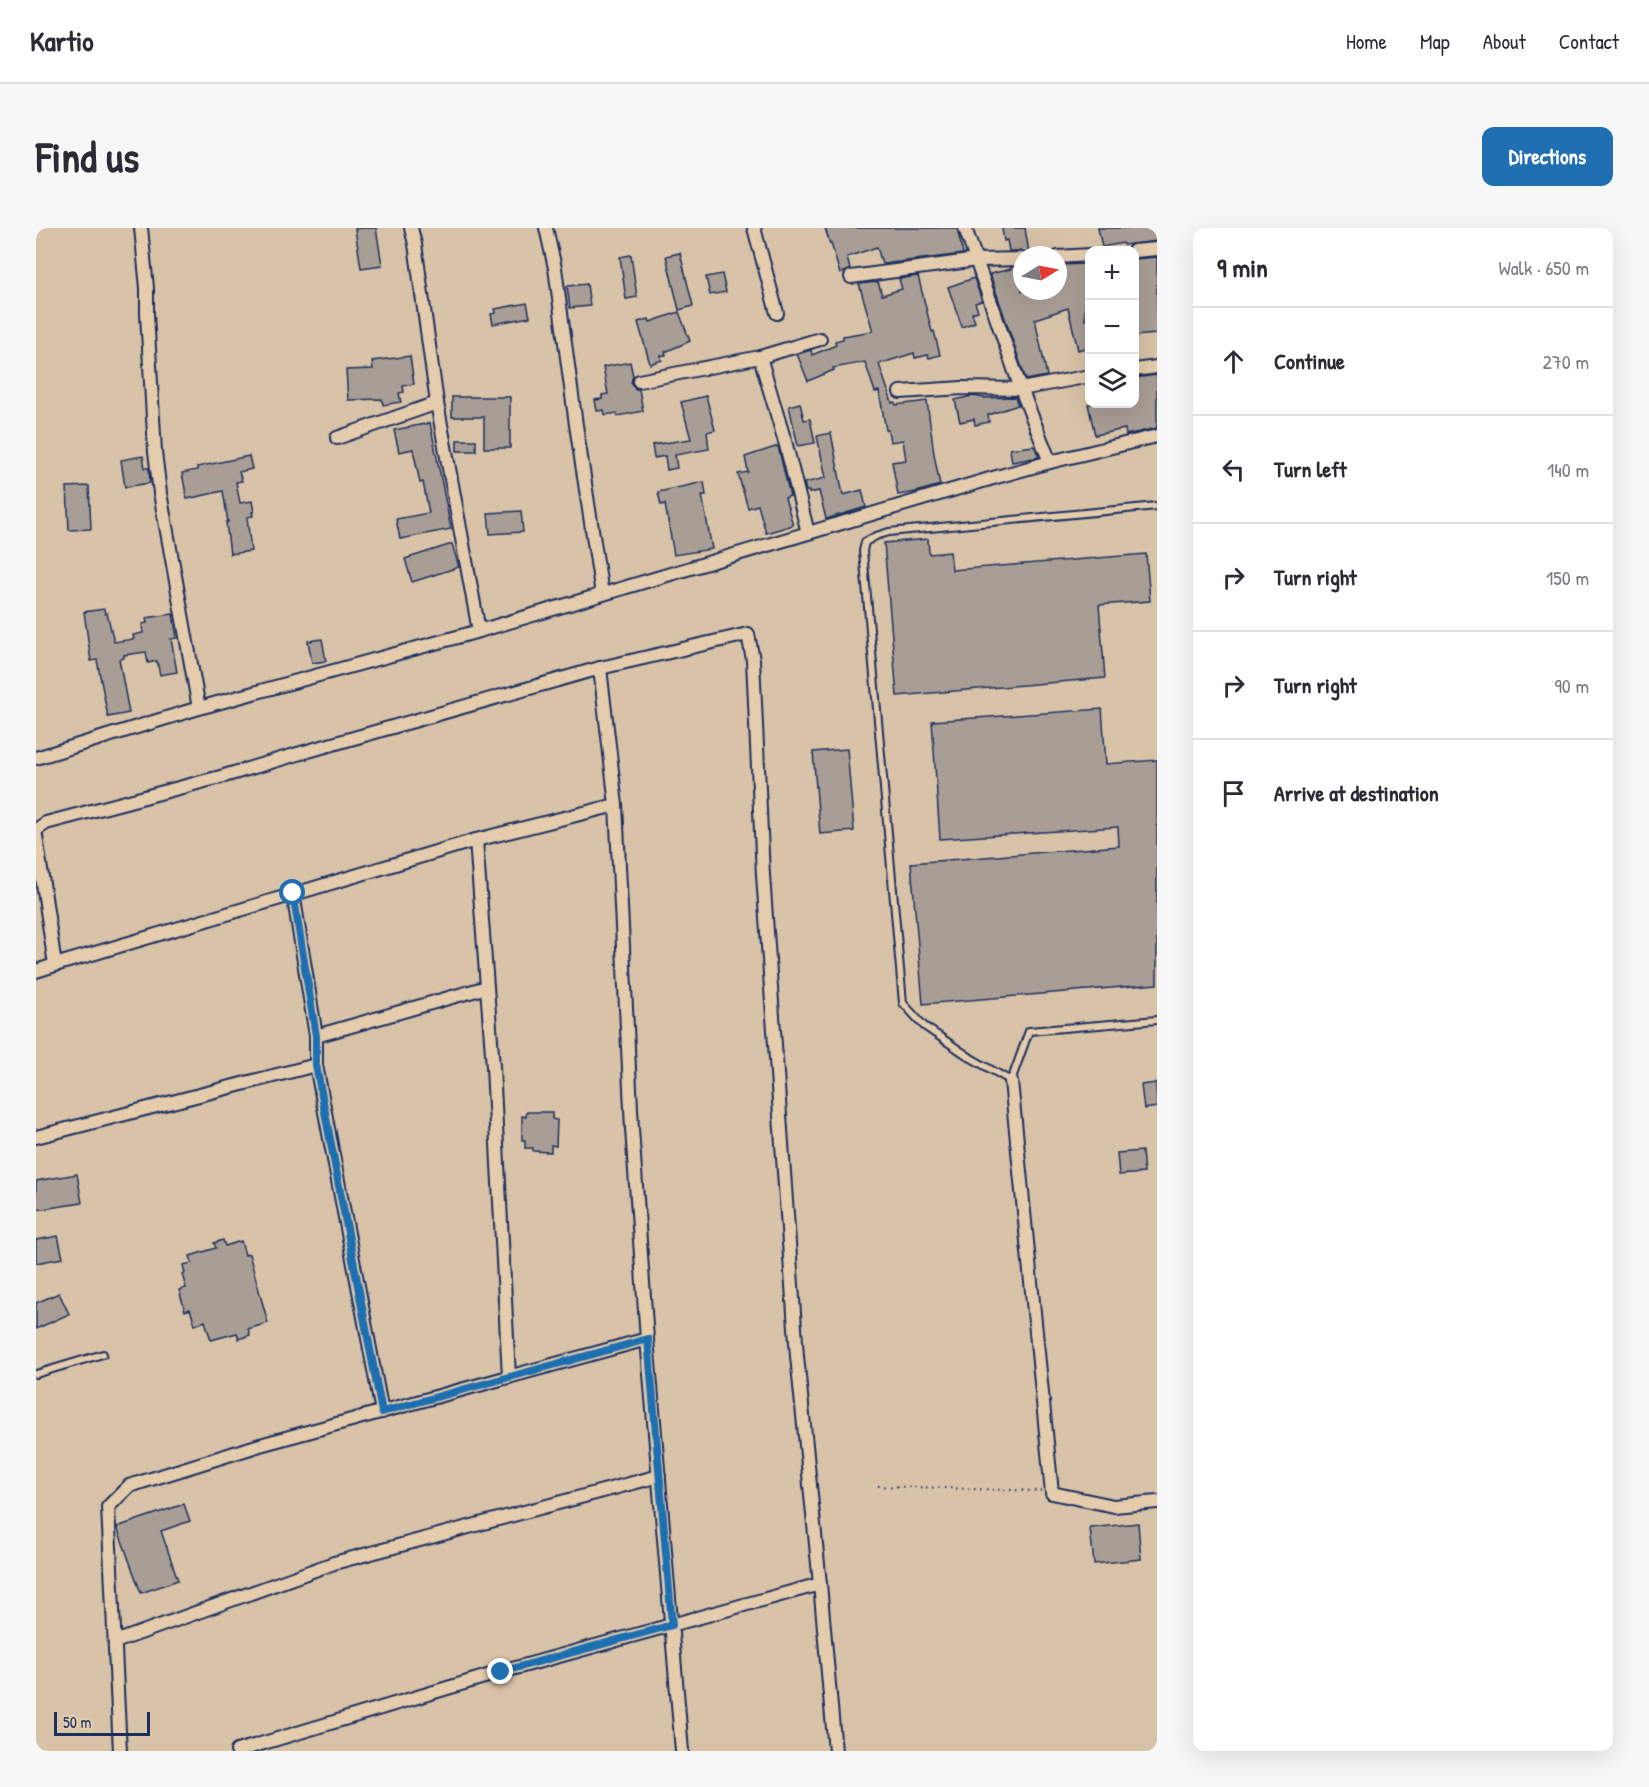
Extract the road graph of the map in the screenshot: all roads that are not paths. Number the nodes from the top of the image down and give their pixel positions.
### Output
1 (141, 228) edge
2 (411, 228) edge
3 (546, 228) edge
4 (754, 228) edge
5 (965, 228) edge
6 (1157, 249) edge
7 (1139, 251) edge
8 (1085, 255) edge
9 (1067, 256) edge
10 (1013, 259) edge
11 (977, 261) junction
12 (851, 277) dead end
13 (777, 313) dead end
14 (820, 339) dead end
15 (760, 357) junction
16 (1157, 367) edge
17 (1139, 369) edge
18 (1085, 377) edge
19 (639, 381) dead end
20 (1021, 390) junction
21 (900, 392) dead end
22 (437, 403) junction
23 (1157, 436) edge
24 (337, 438) dead end
25 (1050, 462) junction
26 (1157, 506) edge
27 (808, 533) junction
28 (602, 594) junction
29 (479, 632) junction
30 (600, 669) junction
31 (199, 708) junction
32 (36, 758) edge
33 (616, 806) junction
34 (36, 830) edge
35 (36, 836) edge
36 (477, 840) junction
37 (293, 893) junction
38 (55, 965) junction
39 (36, 970) edge
40 (487, 987) junction
41 (1157, 1020) edge
42 (316, 1036) junction
43 (316, 1065) junction
44 (1011, 1081) junction
45 (36, 1137) edge
46 (648, 1339) junction
47 (103, 1354) dead end
48 (36, 1374) edge
49 (509, 1377) junction
50 (382, 1412) junction
51 (659, 1476) junction
52 (1157, 1502) edge
53 (820, 1584) junction
54 (672, 1625) junction
55 (114, 1642) junction
56 (120, 1751) edge
57 (237, 1751) edge
58 (682, 1751) edge
59 (835, 1751) edge

1 - 31 street
2 - 22 street
3 - 28 street
4 - 13 street
5 - 11 street
6 - 7 street
8 - 9 street
10 - 11 street
11 - 12 street
11 - 20 street
14 - 15 street
15 - 19 street
15 - 27 street
16 - 17 street
18 - 20 street
20 - 21 street
20 - 25 street
22 - 24 street
22 - 29 street
23 - 25 street
25 - 27 street
26 - 44 lane
27 - 28 street
28 - 29 street
29 - 31 street
30 - 33 street
30 - 34 street
30 - 53 street
31 - 32 street
33 - 36 street
33 - 46 street
35 - 38 street
36 - 37 street
36 - 40 street
37 - 38 street
37 - 42 street
38 - 39 street
40 - 42 street
40 - 49 street
41 - 44 lane
42 - 43 street
43 - 45 street
43 - 50 street
44 - 52 street
46 - 49 street
46 - 51 street
47 - 48 lane
49 - 50 street
50 - 55 street
51 - 54 street
51 - 55 street
53 - 54 street
53 - 59 street
54 - 57 street
54 - 58 street
55 - 56 street

